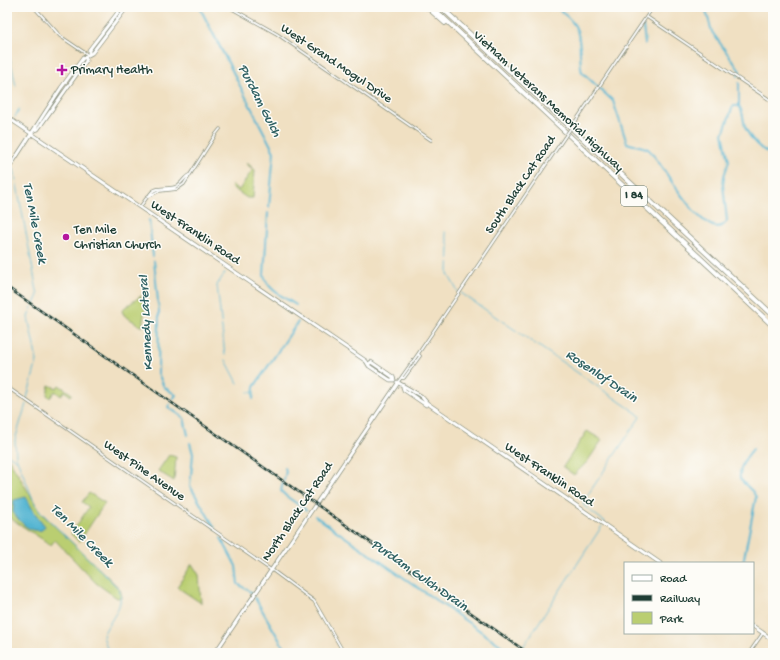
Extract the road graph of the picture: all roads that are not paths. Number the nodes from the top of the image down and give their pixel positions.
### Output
1 (34, 7) edge
2 (122, 7) edge
3 (127, 7) edge
4 (229, 7) edge
5 (427, 7) edge
6 (432, 7) edge
7 (441, 7) edge
8 (653, 7) edge
9 (647, 17) junction
10 (88, 55) junction
11 (496, 66) junction
12 (773, 102) edge
13 (8, 117) edge
14 (220, 129) dead end
15 (32, 134) junction
16 (431, 140) dead end
17 (7, 171) edge
18 (139, 208) junction
19 (773, 315) edge
20 (773, 326) edge
21 (398, 383) junction
22 (7, 387) edge
23 (659, 562) edge
24 (271, 570) junction
25 (754, 627) edge
26 (763, 633) junction
27 (773, 640) edge
28 (215, 653) edge
29 (344, 653) edge
30 (749, 653) edge

1 - 10 street
2 - 10 main road
3 - 10 main road
4 - 16 street, West Grand Mogul Drive
5 - 11 highway
6 - 11 highway, Vietnam Veterans Memorial Highway / I 84
7 - 19 highway, Vietnam Veterans Memorial Highway / I 84
8 - 9 street, South Black Cat Road
9 - 12 street
9 - 21 street, South Black Cat Road, bridge
10 - 15 main road
11 - 20 highway, Vietnam Veterans Memorial Highway / I 84
13 - 15 main road, West Franklin Road
14 - 18 street
15 - 17 main road
15 - 18 main road, West Franklin Road
18 - 21 main road, West Franklin Road
21 - 23 main road, West Franklin Road
21 - 24 main road, North Black Cat Road
22 - 24 street, West Pine Avenue
24 - 28 main road, North Black Cat Road
24 - 29 street, West Pine Avenue
25 - 26 main road
26 - 27 main road
26 - 30 street

